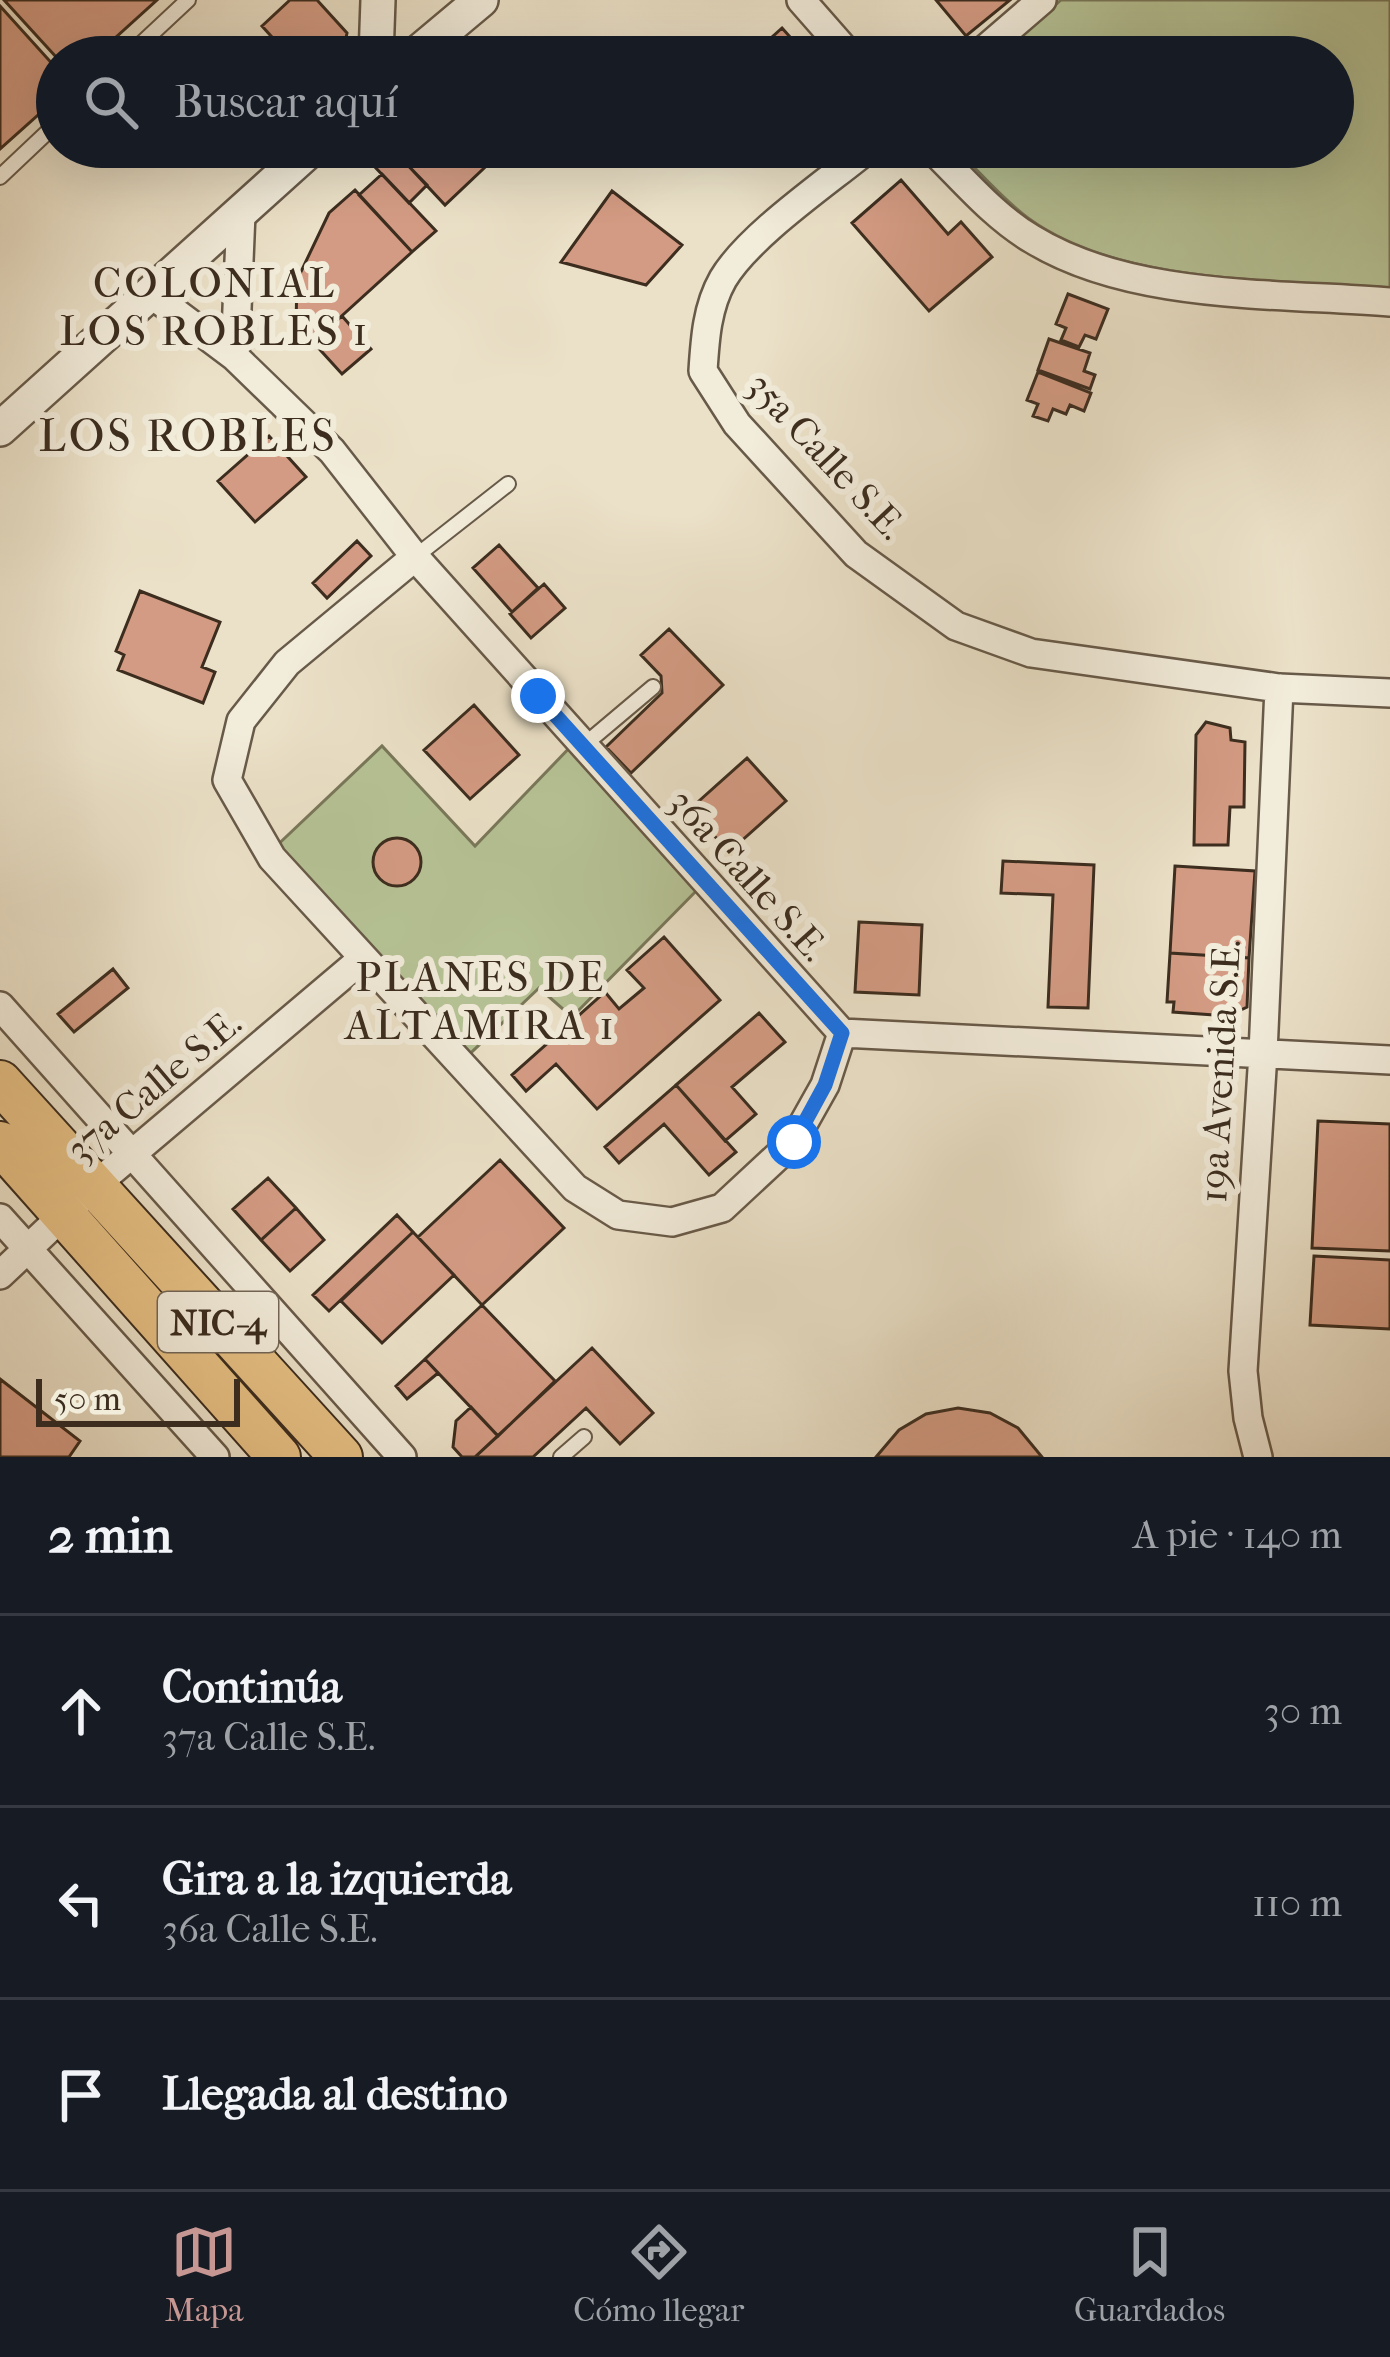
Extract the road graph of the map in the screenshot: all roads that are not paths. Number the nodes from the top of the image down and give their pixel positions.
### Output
1 (188, 0) edge
2 (378, 0) edge
3 (801, 0) edge
4 (1042, 0) edge
5 (462, 6) edge
6 (150, 36) edge
7 (377, 36) edge
8 (433, 36) edge
9 (833, 36) edge
10 (1000, 36) edge
11 (36, 143) edge
12 (290, 168) edge
13 (845, 168) edge
14 (951, 168) edge
15 (0, 177) edge
16 (242, 213) junction
17 (151, 294) junction
18 (1390, 302) edge
19 (235, 357) junction
20 (0, 429) edge
21 (508, 484) dead end
22 (416, 557) junction
23 (653, 687) dead end
24 (1279, 688) junction
25 (1390, 693) edge
26 (583, 746) junction
27 (361, 960) junction
28 (0, 1006) edge
29 (842, 1033) junction
30 (1263, 1053) junction
31 (1390, 1060) edge
32 (0, 1082) edge
33 (0, 1144) edge
34 (131, 1154) junction
35 (80, 1200) junction
36 (0, 1219) edge
37 (27, 1249) junction
38 (0, 1275) edge
39 (584, 1437) dead end
40 (214, 1457) edge
41 (279, 1457) edge
42 (341, 1457) edge
43 (402, 1457) edge
44 (561, 1457) edge
45 (1258, 1457) edge

1 - 6 lane
2 - 7 street
3 - 9 street
4 - 10 street
5 - 8 street
11 - 15 lane
12 - 16 street
13 - 24 street, 35a Calle S.E.
14 - 18 street
16 - 17 street
16 - 19 street
17 - 19 street, 36a Calle S.E.
17 - 20 street
19 - 22 street, 36a Calle S.E.
21 - 22 lane
22 - 26 street, 36a Calle S.E.
22 - 27 street
23 - 26 lane
24 - 25 street, 35a Calle S.E.
24 - 30 street, 19a Avenida S.E.
26 - 29 street, 36a Calle S.E.
27 - 29 street
27 - 34 street, 37a Calle S.E.
28 - 34 street
29 - 30 street
30 - 31 street
30 - 45 street, 19a Avenida S.E.
32 - 35 highway, NIC-4
33 - 35 highway, NIC-4
34 - 35 street, 37a Calle S.E.
34 - 43 street
35 - 37 street, 37a Calle S.E.
35 - 41 highway, NIC-4
35 - 42 highway, NIC-4
36 - 37 street
37 - 38 street, 37a Calle S.E.
37 - 40 street
39 - 44 lane

